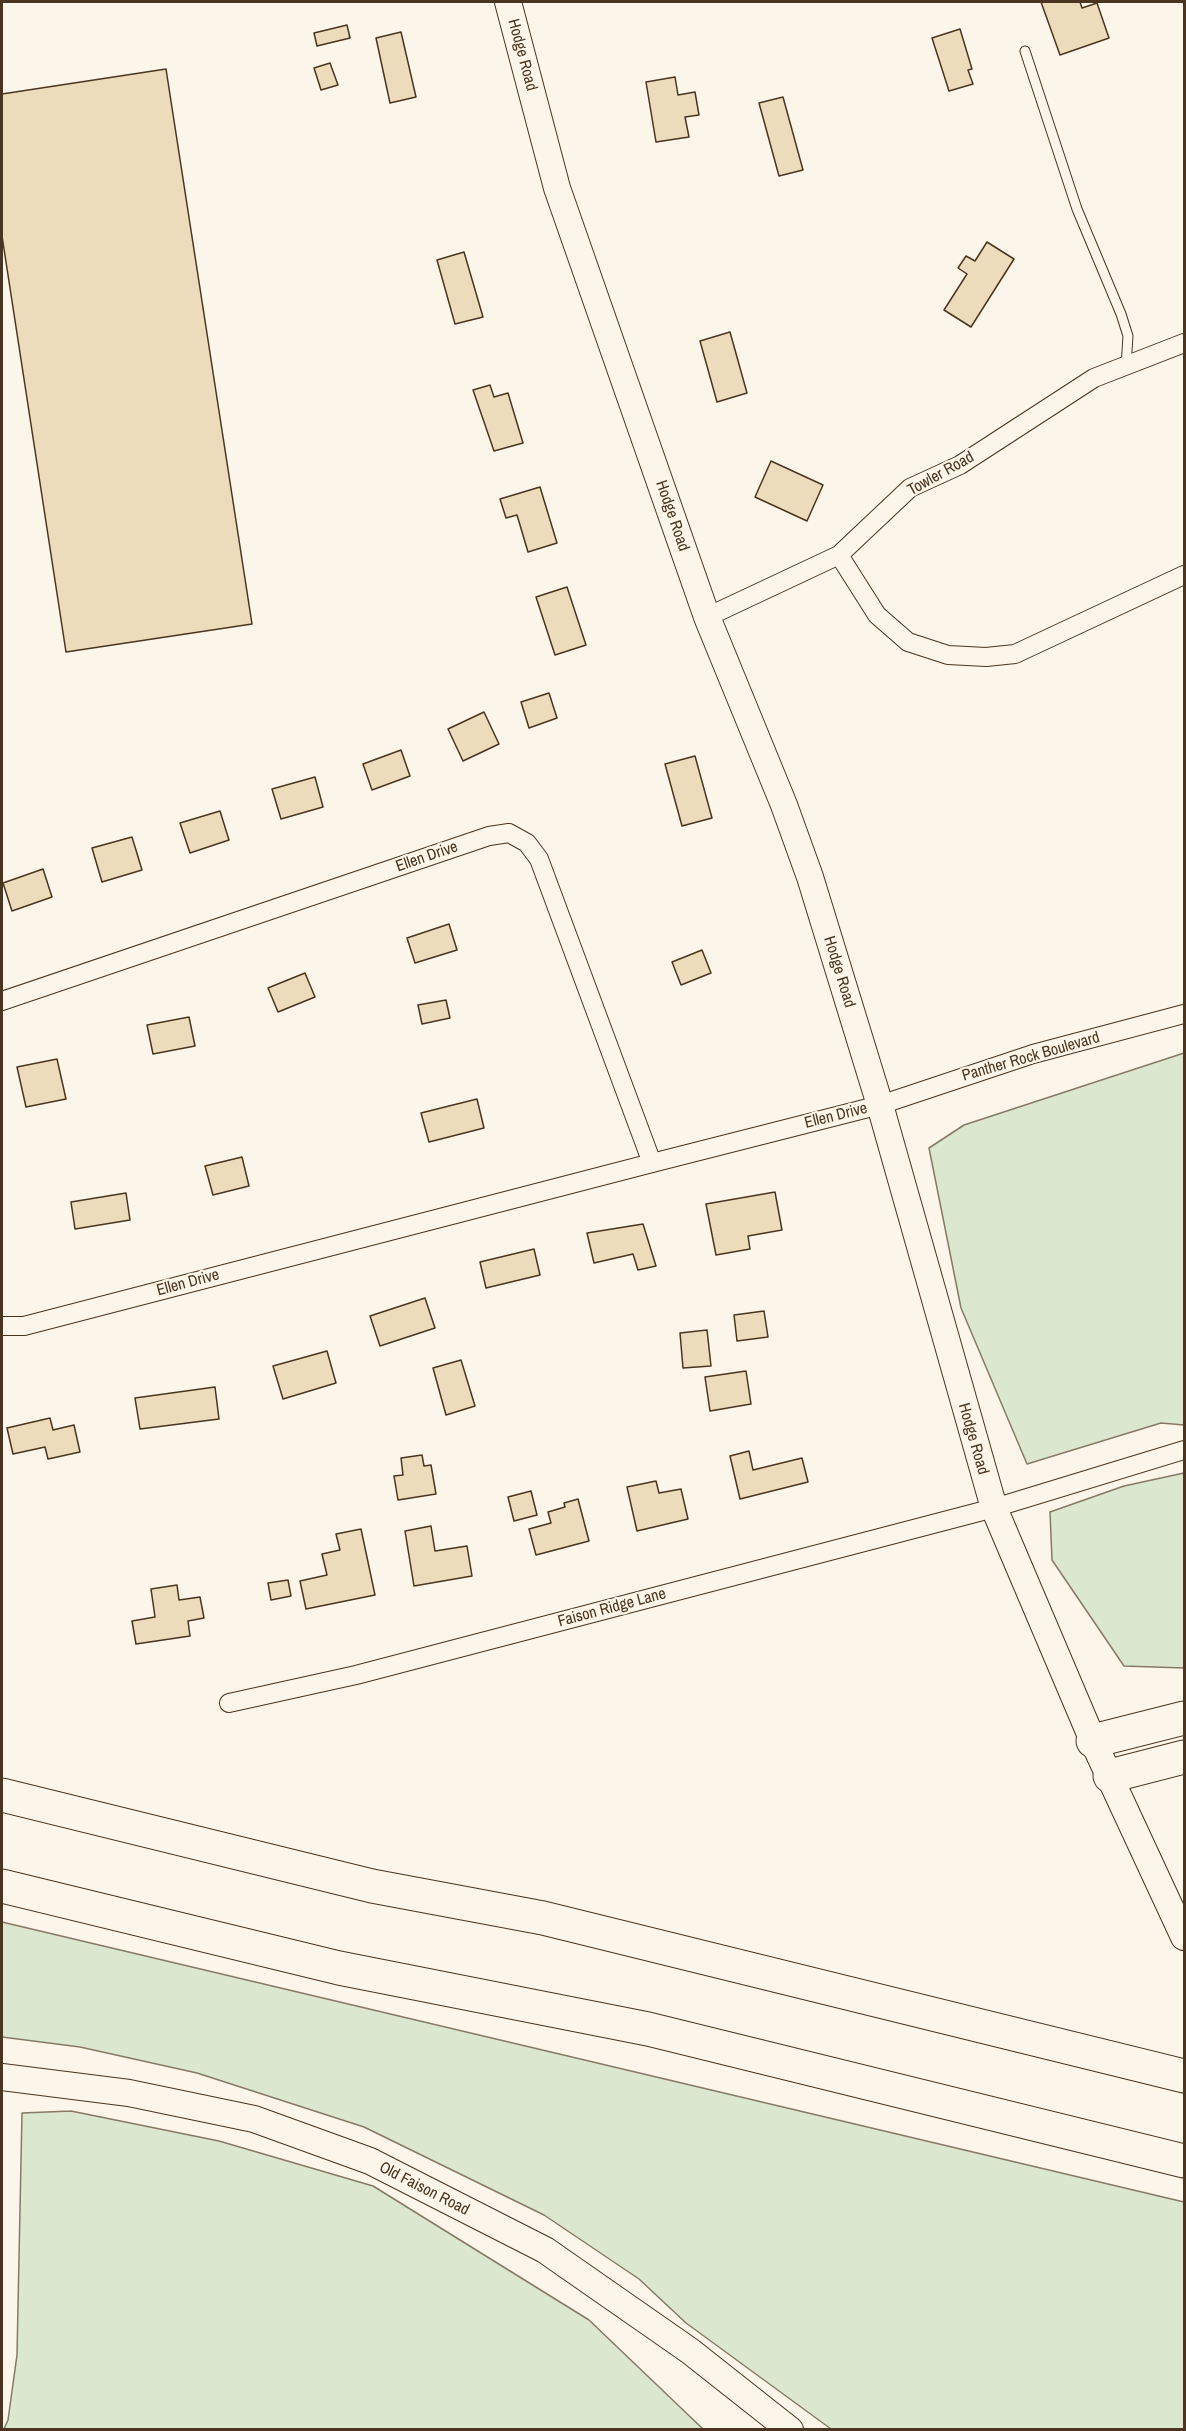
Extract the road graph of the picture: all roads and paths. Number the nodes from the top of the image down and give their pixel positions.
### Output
1 (508, 2) edge
2 (1025, 51) dead end
3 (1185, 343) edge
4 (1126, 366) junction
5 (839, 555) junction
6 (1185, 575) edge
7 (707, 617) junction
8 (2, 1001) edge
9 (1185, 1014) edge
10 (880, 1105) junction
11 (652, 1163) junction
12 (2, 1326) edge
13 (1185, 1450) edge
14 (994, 1508) junction
15 (230, 1703) dead end
16 (1185, 1718) edge
17 (1093, 1741) junction
18 (1185, 1757) edge
19 (1110, 1776) junction
20 (2, 1795) edge
21 (2, 1886) edge
22 (1185, 1937) edge
23 (1185, 2076) edge
24 (2, 2078) edge
25 (1185, 2161) edge
26 (790, 2430) edge

1 - 7 main road, Hodge Road
2 - 4 lane
3 - 4 street, Towler Road
4 - 5 street, Towler Road
5 - 6 street
5 - 7 street, Towler Road
7 - 10 main road, Hodge Road
8 - 11 street, Ellen Drive
9 - 10 street, Panther Rock Boulevard
10 - 11 street, Ellen Drive
10 - 14 main road, Hodge Road
11 - 12 street, Ellen Drive
13 - 14 street, Faison Ridge Lane
14 - 15 street, Faison Ridge Lane
14 - 17 main road, Hodge Road
16 - 17 highway
17 - 19 main road, Hodge Road
18 - 19 highway
19 - 22 main road, Hodge Road
20 - 23 highway
21 - 25 highway
24 - 26 main road, Old Faison Road

